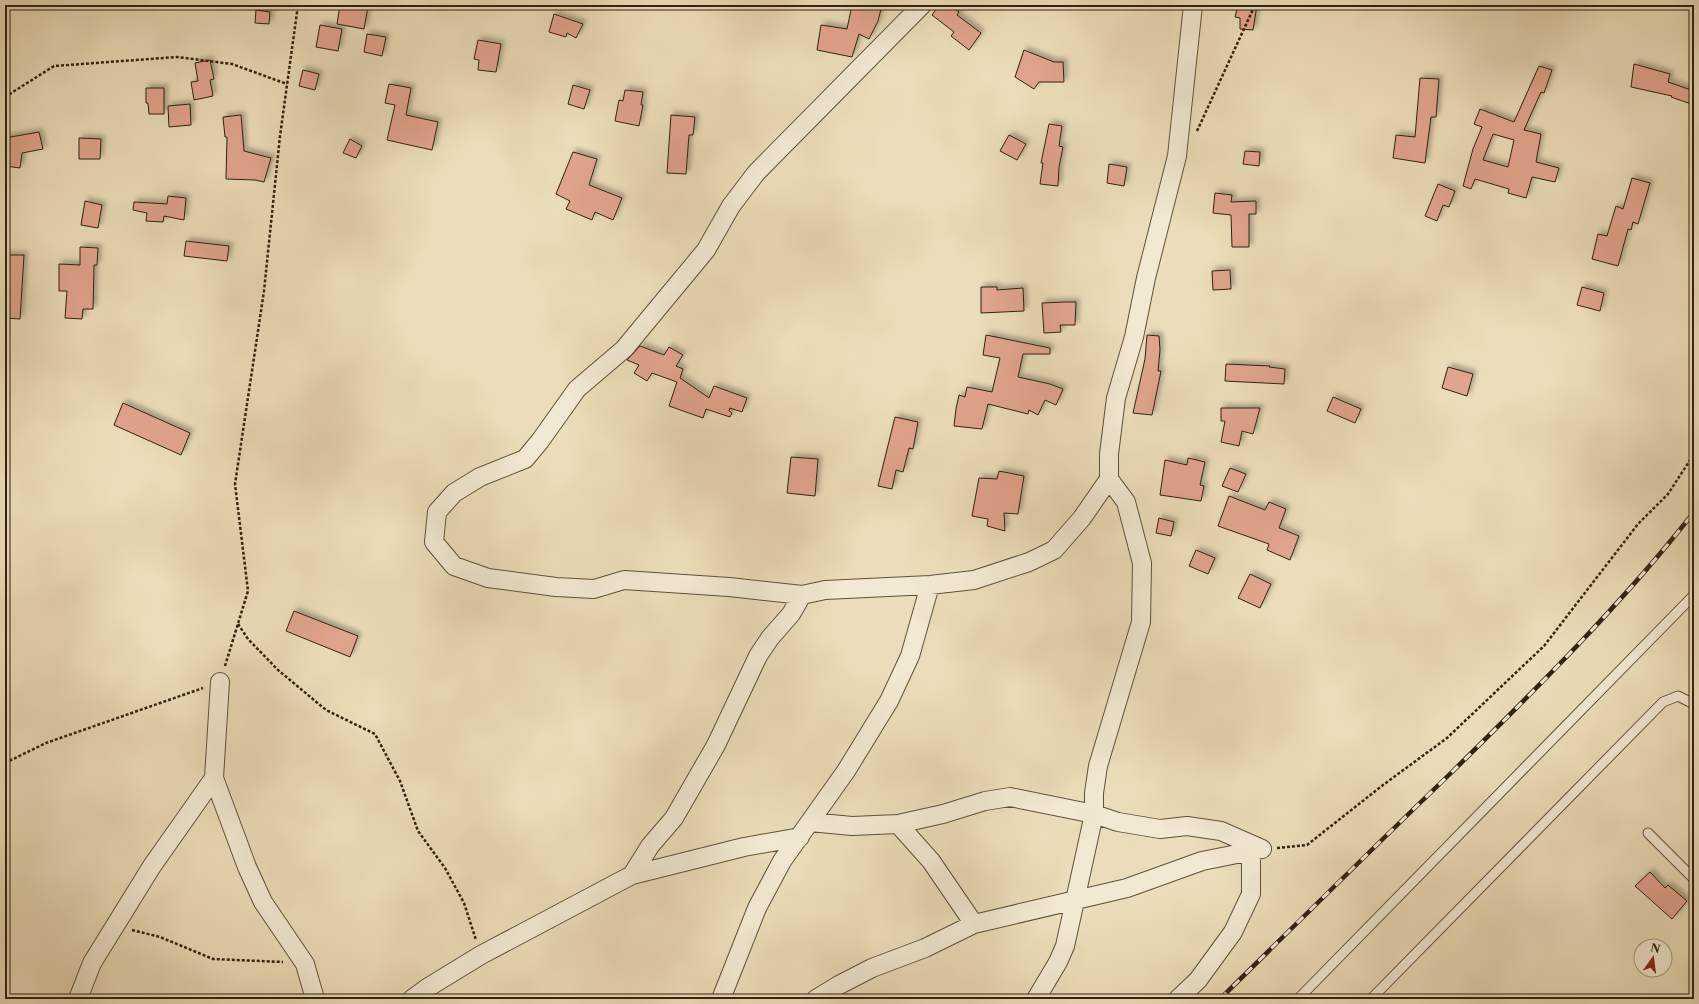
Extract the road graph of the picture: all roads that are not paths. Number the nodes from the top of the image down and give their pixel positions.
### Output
1 (922, 5) edge
2 (1193, 5) edge
3 (1109, 479) junction
4 (930, 585) junction
5 (802, 595) junction
6 (1694, 595) edge
7 (220, 682) road end
8 (1694, 704) edge
9 (214, 778) junction
10 (1094, 814) junction
11 (810, 822) junction
12 (898, 824) junction
13 (1648, 833) dead end
14 (800, 837) junction
15 (1257, 850) junction
16 (632, 875) junction
17 (1694, 879) edge
18 (1074, 901) junction
19 (974, 924) junction
20 (78, 999) edge
21 (315, 999) edge
22 (412, 999) edge
23 (721, 999) edge
24 (816, 999) edge
25 (1036, 999) edge
26 (1178, 999) edge
27 (1298, 999) edge
28 (1371, 999) edge

1 - 5 street
2 - 3 street
3 - 4 street
3 - 10 street
4 - 5 street
4 - 11 street
5 - 16 street
6 - 27 lane
7 - 9 street
8 - 28 lane
9 - 20 street
9 - 21 street
10 - 12 street
10 - 15 street
10 - 18 street
11 - 12 street
11 - 14 street
12 - 19 street
13 - 17 lane
14 - 16 street
14 - 23 street
15 - 18 street
15 - 26 street
16 - 22 street
18 - 19 street
18 - 25 street
19 - 24 street

